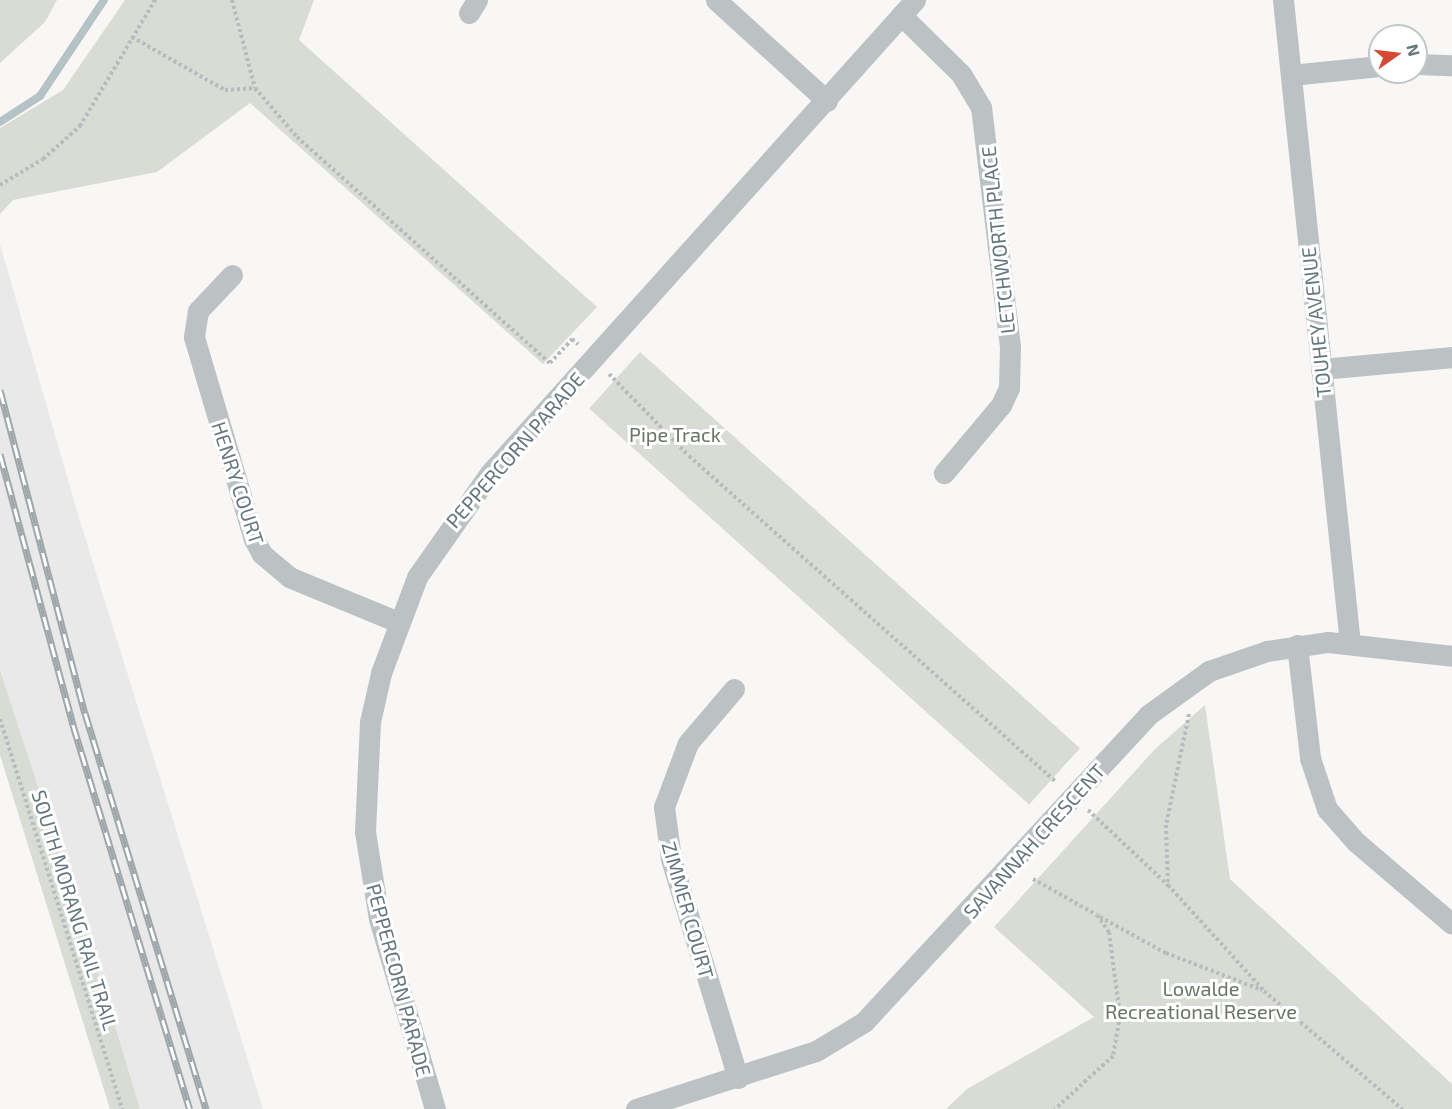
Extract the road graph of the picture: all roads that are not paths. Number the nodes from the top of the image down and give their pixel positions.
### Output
1 (716, 0) edge
2 (1283, 0) edge
3 (908, 7) edge
4 (1428, 64) edge
5 (1452, 65) edge
6 (1368, 67) edge
7 (1291, 75) junction
8 (827, 101) junction
9 (232, 275) dead end
10 (1452, 357) edge
11 (1321, 369) junction
12 (944, 473) dead end
13 (398, 622) junction
14 (1350, 644) junction
15 (1298, 645) junction
16 (1452, 656) edge
17 (735, 689) dead end
18 (1452, 924) edge
19 (738, 1078) junction
20 (435, 1109) edge
21 (636, 1109) edge

1 - 8 street
2 - 7 street, TOUHEY AVENUE
3 - 8 street, PEPPERCORN PARADE
3 - 12 street, LETCHWORTH PLACE
4 - 5 street
6 - 7 street
7 - 11 street, TOUHEY AVENUE
8 - 13 street, PEPPERCORN PARADE
9 - 13 street, HENRY COURT
10 - 11 street
11 - 14 street, TOUHEY AVENUE
13 - 20 street, PEPPERCORN PARADE
14 - 15 street, SAVANNAH CRESCENT
14 - 16 street, SAVANNAH CRESCENT
15 - 18 street
15 - 19 street, SAVANNAH CRESCENT
17 - 19 street, ZIMMER COURT
19 - 21 street, SAVANNAH CRESCENT

